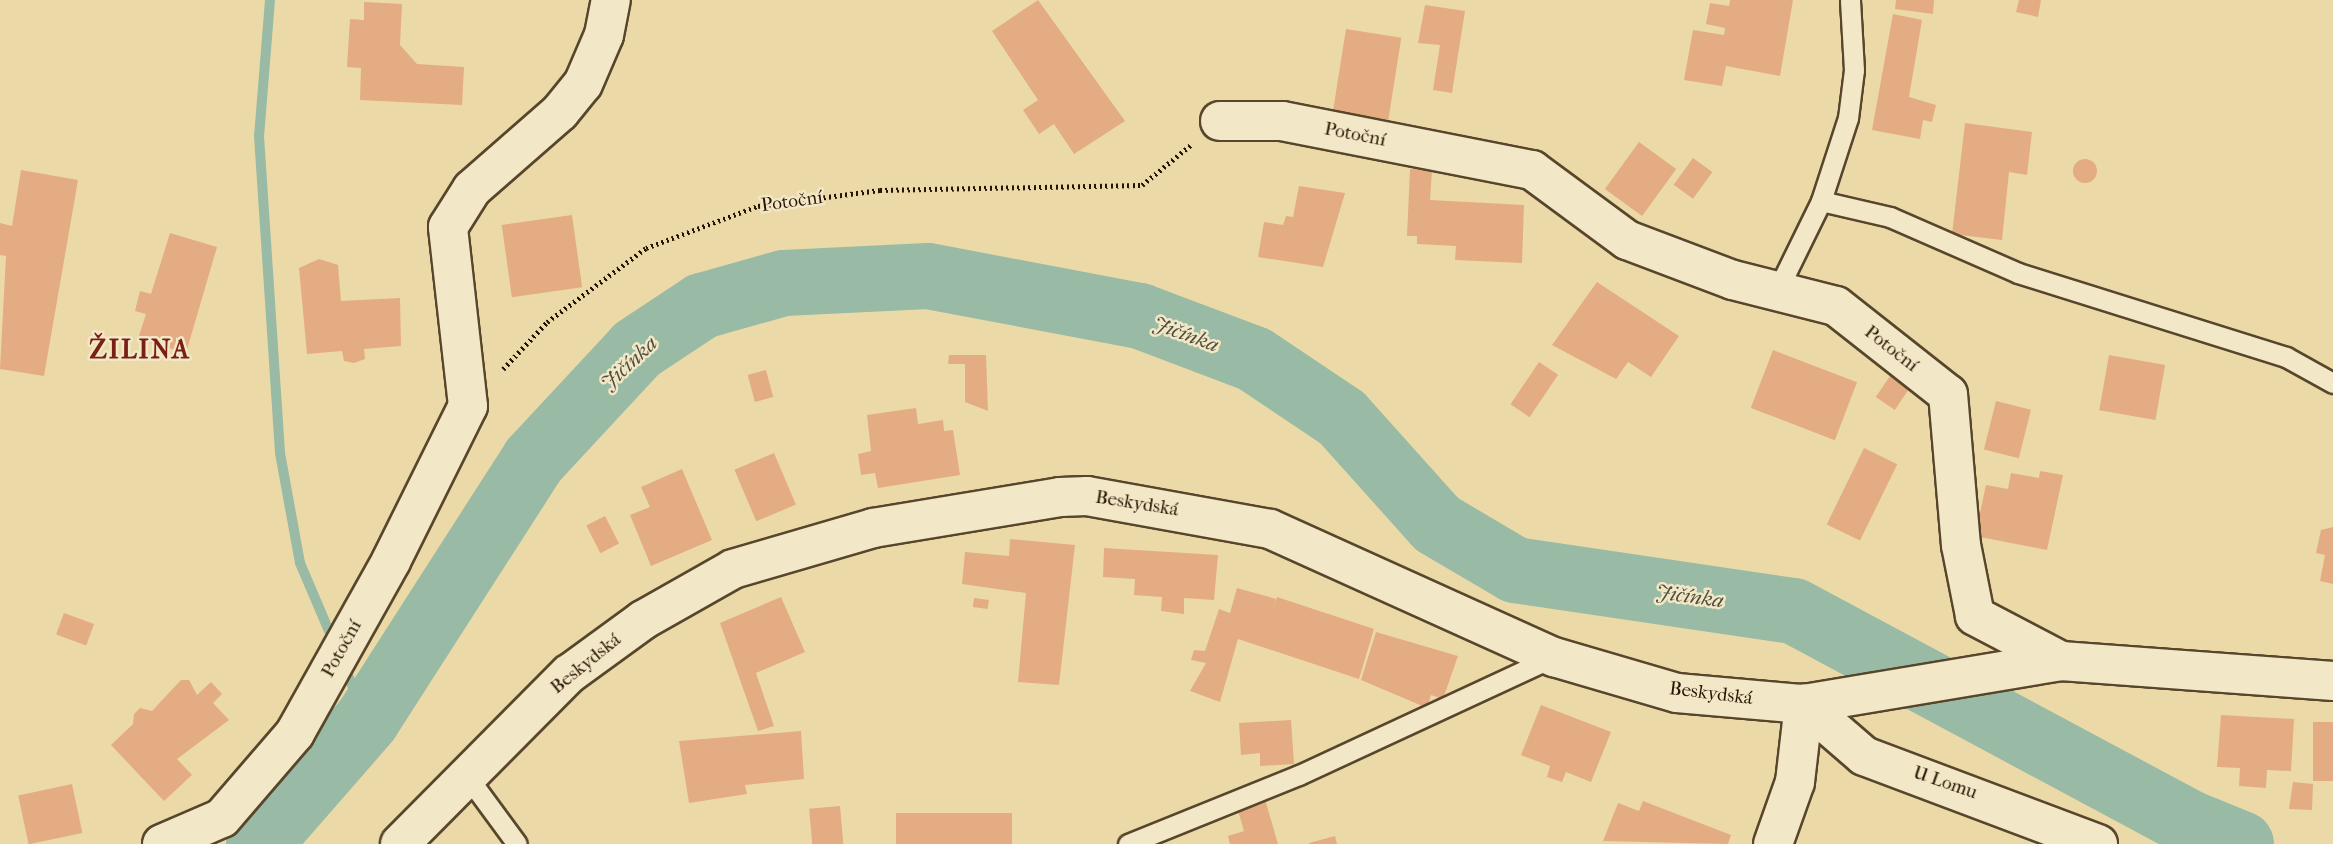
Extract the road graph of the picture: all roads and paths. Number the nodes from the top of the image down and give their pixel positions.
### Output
1 (611, 0) edge
2 (1850, 0) edge
3 (1220, 121) joint
4 (1821, 201) junction
5 (1777, 291) junction
6 (2333, 383) edge
7 (468, 406) junction
8 (1554, 656) junction
9 (2045, 664) junction
10 (2333, 681) edge
11 (1804, 704) junction
12 (467, 776) junction
13 (162, 844) edge
14 (400, 844) edge
15 (517, 844) edge
16 (1128, 844) edge
17 (1773, 844) edge
18 (2098, 844) edge

1 - 7 street
2 - 4 lane
3 - 5 street, Potoční
3 - 7 path, Potoční
4 - 5 lane
4 - 6 lane
5 - 9 street, Potoční
7 - 13 street, Potoční
8 - 11 street, Beskydská
8 - 12 street, Beskydská
8 - 16 lane
9 - 10 street
9 - 11 street, Beskydská
11 - 17 street
11 - 18 street, U Lomu
12 - 14 street, Beskydská
12 - 15 lane

